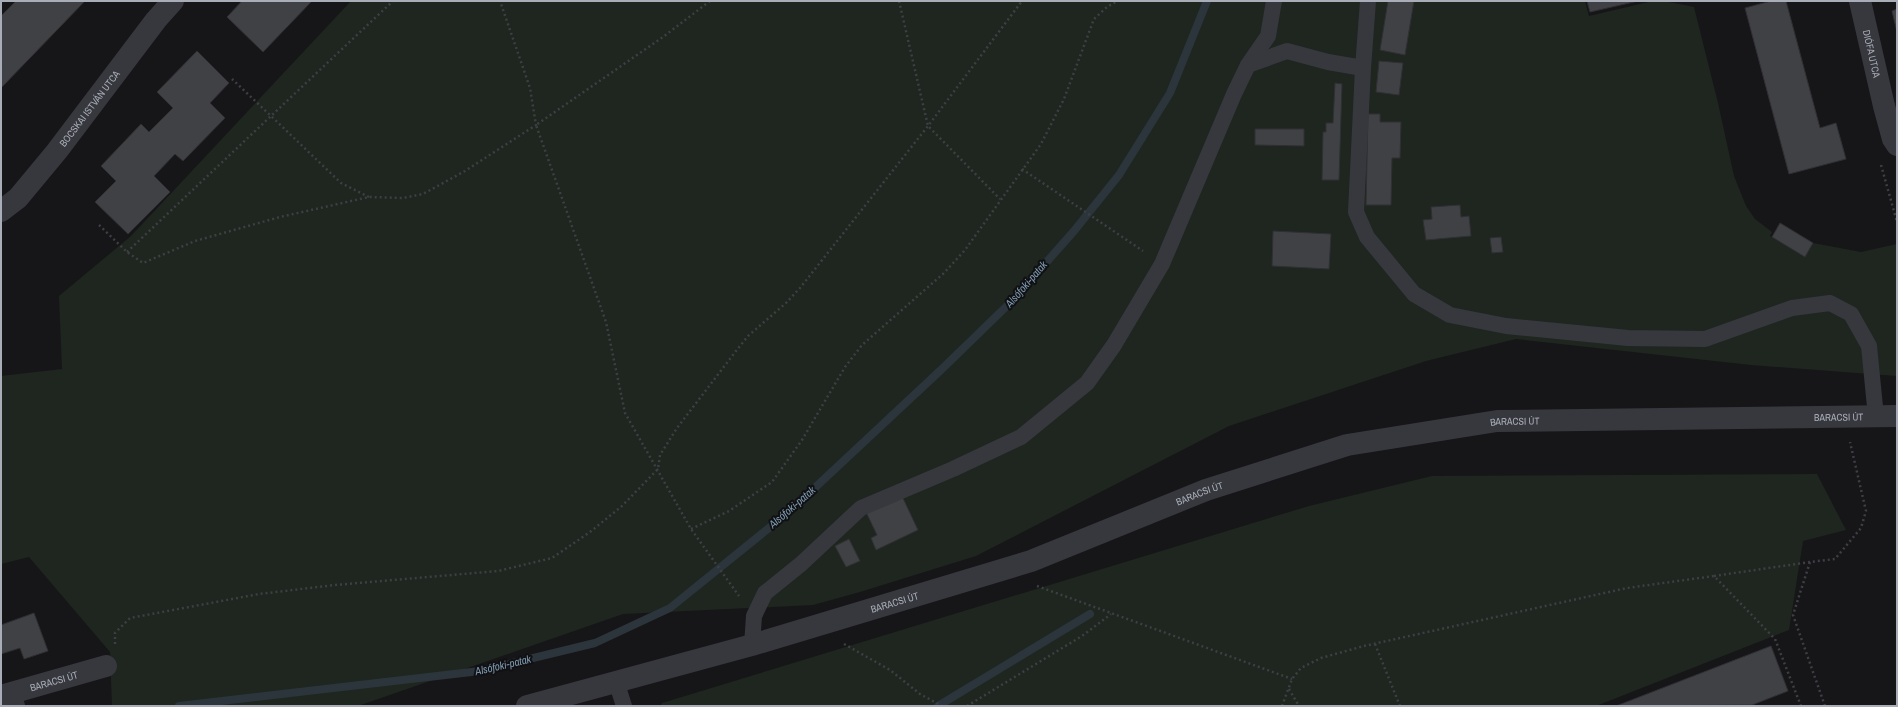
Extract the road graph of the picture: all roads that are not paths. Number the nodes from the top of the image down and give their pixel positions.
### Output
1 (173, 1) edge
2 (1274, 1) edge
3 (1368, 1) edge
4 (1860, 1) edge
5 (1268, 36) junction
6 (1287, 51) junction
7 (1248, 65) junction
8 (1363, 68) junction
9 (1891, 105) edge
10 (1897, 145) edge
11 (1, 211) edge
12 (1887, 417) edge
13 (752, 645) junction
14 (106, 666) road end
15 (616, 681) junction
16 (10, 698) edge
17 (527, 706) edge
18 (624, 706) edge

1 - 11 street, BOCSKAI ISTVÁN UTCA
2 - 5 lane
3 - 8 lane
4 - 9 street, DIÓFA UTCA
5 - 6 lane
5 - 7 lane
6 - 7 lane
6 - 8 lane
7 - 13 lane
8 - 12 lane
9 - 10 street, DIÓFA UTCA
12 - 13 street, BARACSI ÚT
13 - 15 street, BARACSI ÚT
14 - 16 street, BARACSI ÚT
15 - 17 street, BARACSI ÚT
15 - 18 lane

